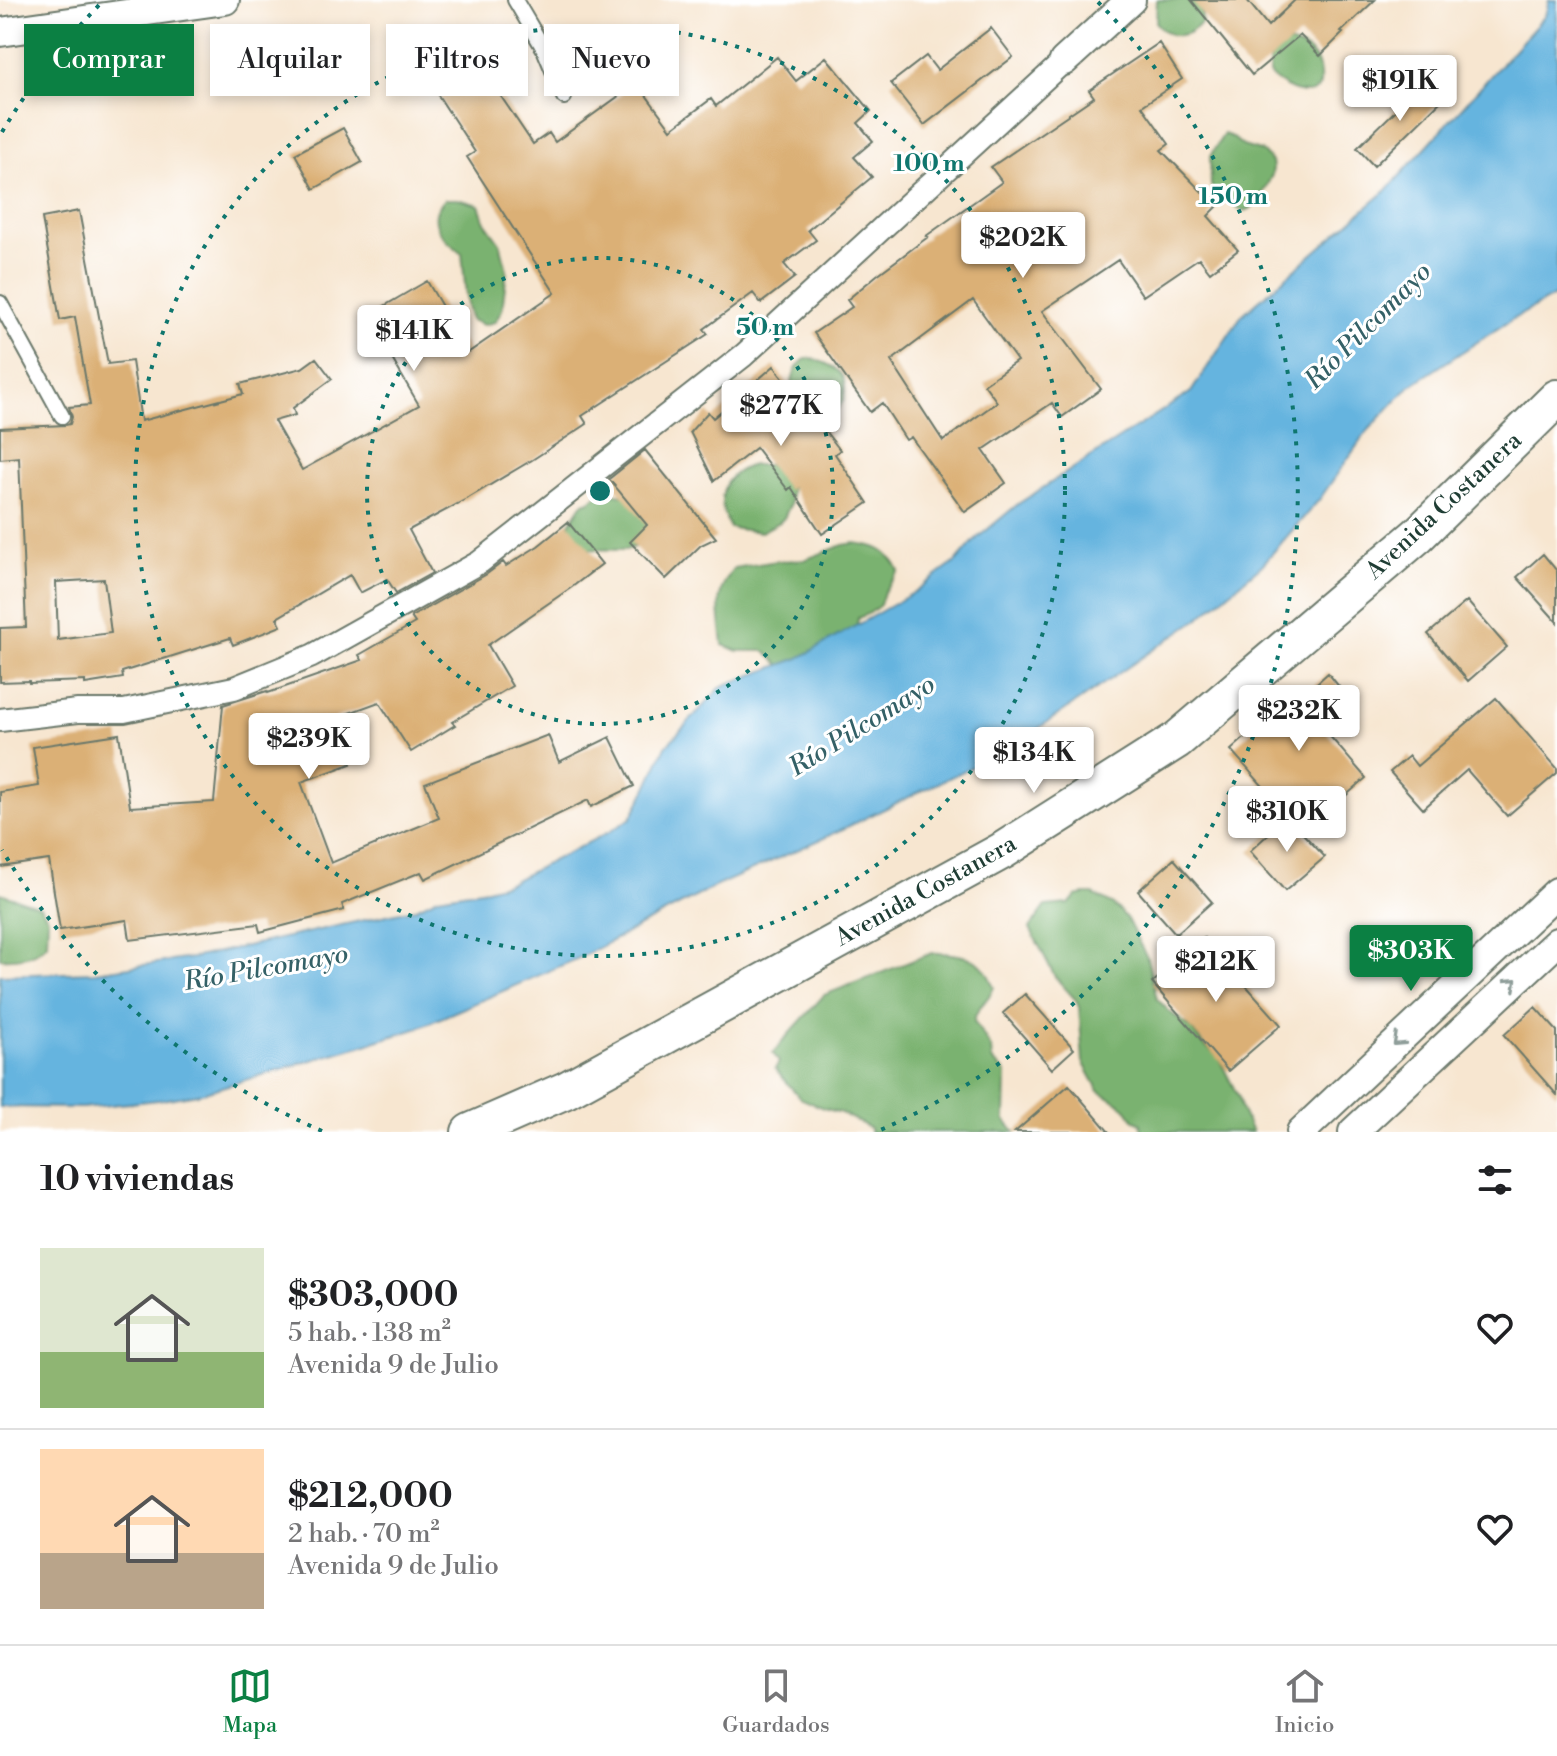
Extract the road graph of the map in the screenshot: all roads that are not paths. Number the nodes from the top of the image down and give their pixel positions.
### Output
1 (225, 0) edge
2 (515, 0) edge
3 (1131, 0) edge
4 (0, 32) edge
5 (1064, 61) joint
6 (564, 97) dead end
7 (0, 303) edge
8 (1557, 398) edge
9 (62, 416) dead end
10 (0, 720) edge
11 (1557, 892) edge
12 (1557, 942) edge
13 (470, 1132) edge
14 (1301, 1132) edge
15 (1353, 1132) edge

1 - 4 street
2 - 6 lane
3 - 5 street
5 - 10 street
7 - 9 lane
8 - 13 street, Avenida Costanera
11 -> 14 street
15 -> 12 street

